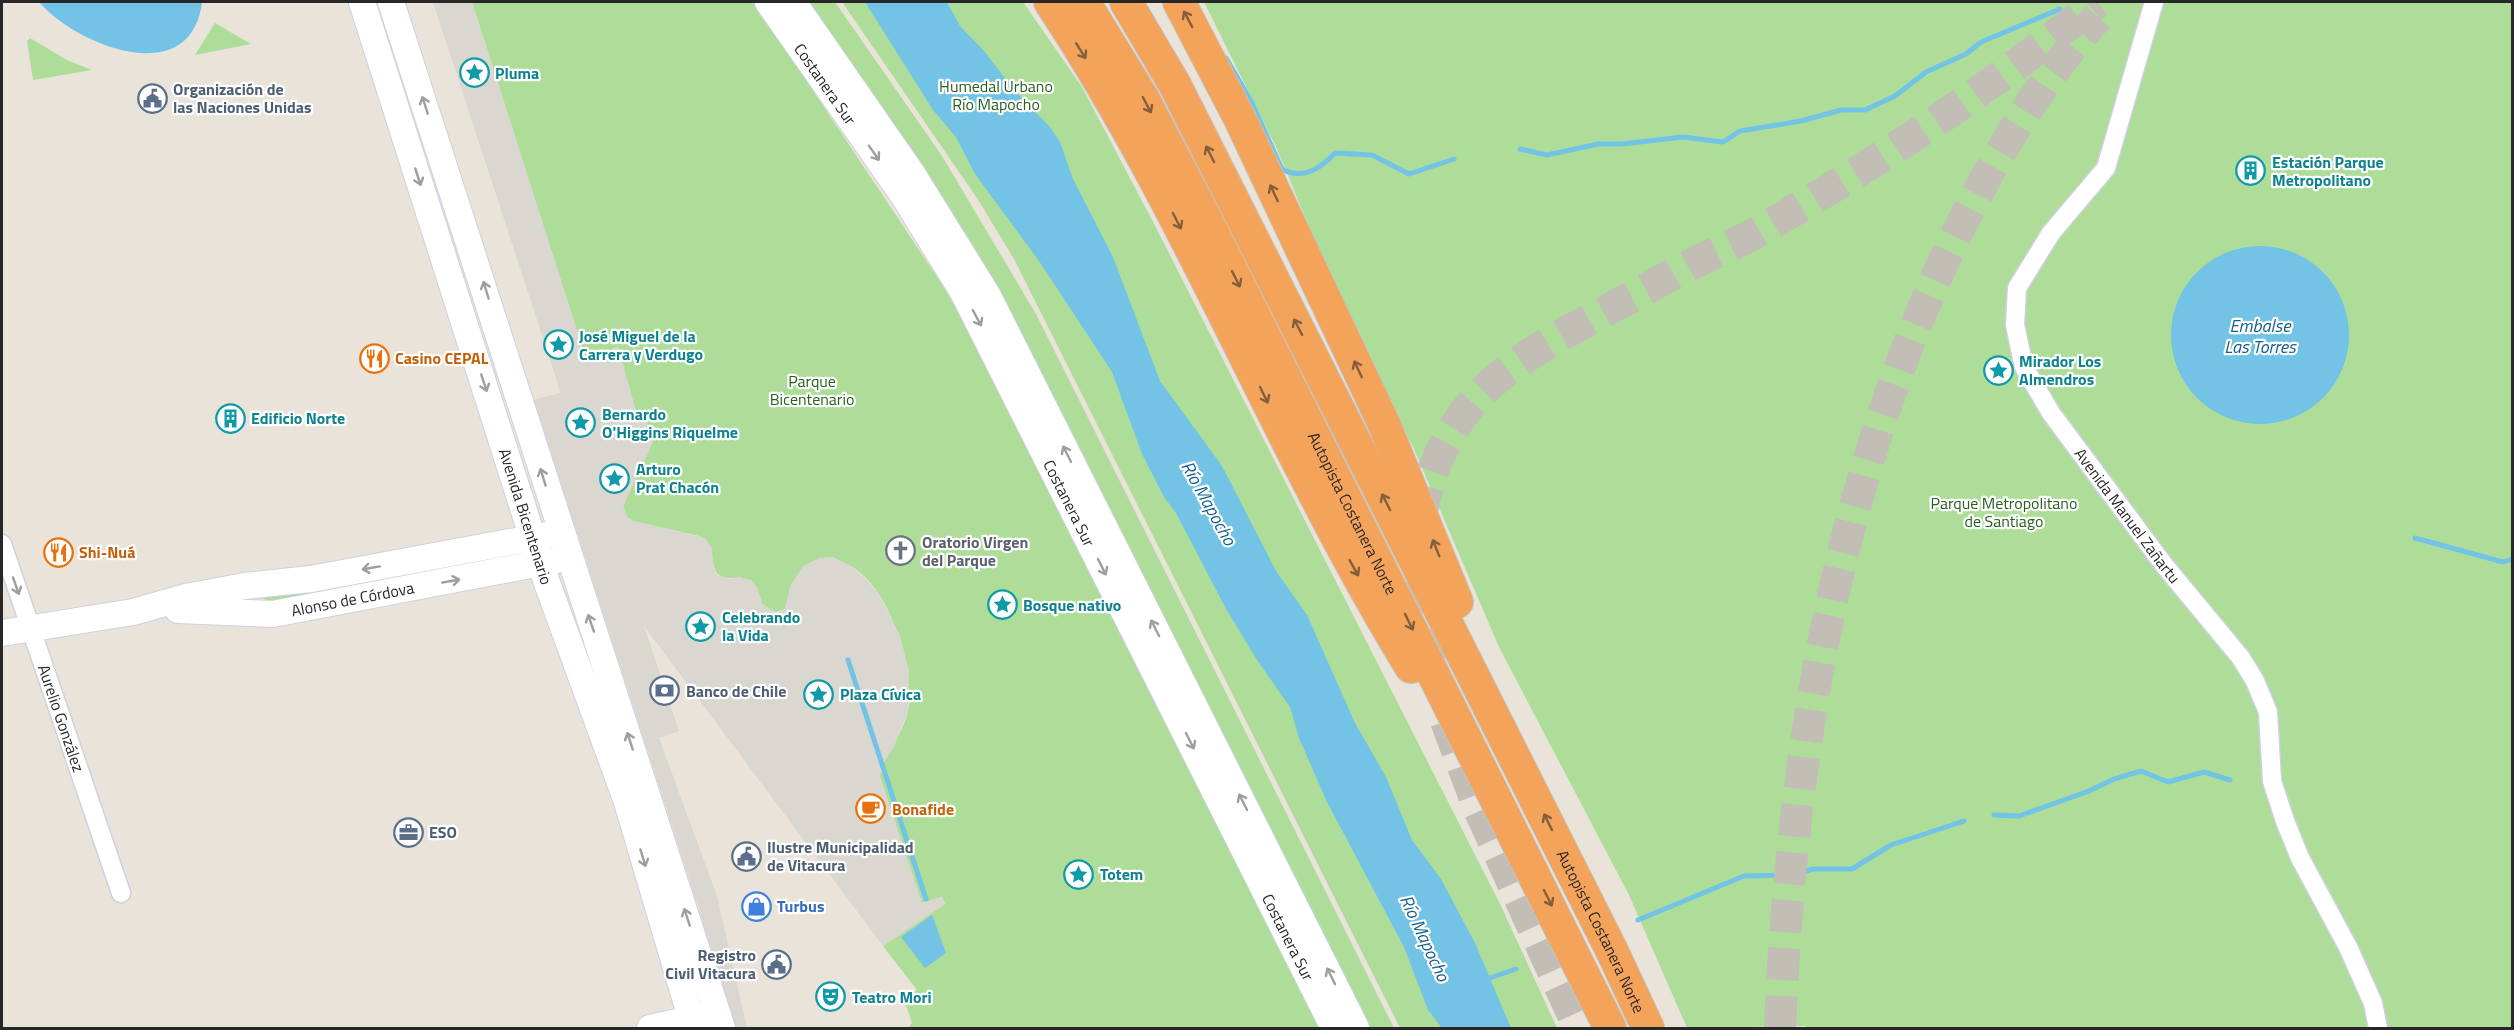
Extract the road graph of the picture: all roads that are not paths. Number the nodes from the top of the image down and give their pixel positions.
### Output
1 (362, 2) edge
2 (392, 2) edge
3 (768, 2) edge
4 (793, 2) edge
5 (1050, 2) edge
6 (1084, 2) edge
7 (1126, 2) edge
8 (1179, 2) edge
9 (2153, 2) edge
10 (561, 532) junction
11 (532, 538) junction
12 (2, 544) edge
13 (568, 558) junction
14 (541, 564) junction
15 (247, 599) junction
16 (31, 628) junction
17 (2, 633) edge
18 (1517, 760) junction
19 (1503, 809) junction
20 (121, 893) dead end
21 (720, 1021) edge
22 (693, 1024) edge
23 (650, 1029) edge
24 (1335, 1029) edge
25 (1356, 1029) edge
26 (1610, 1029) edge
27 (1648, 1029) edge
28 (2378, 1029) edge

1 -> 11 main road, Avenida Bicentenario
10 -> 2 main road, Avenida Bicentenario
3 -> 24 main road, Costanera Sur
25 -> 4 main road, Costanera Sur
5 -> 19 highway
6 -> 19 highway, Autopista Costanera Norte
18 -> 7 highway, Autopista Costanera Norte
18 -> 8 highway
9 - 28 street, Avenida Manuel Zañartu
10 - 11 main road, Alonso de Córdova
10 - 13 main road, Avenida Bicentenario
11 - 14 main road, Avenida Bicentenario
11 -> 15 main road, Alonso de Córdova
12 -> 16 street, Aurelio González
13 - 14 main road, Alonso de Córdova
21 -> 13 main road, Avenida Bicentenario
15 -> 14 main road, Alonso de Córdova
14 -> 22 main road, Avenida Bicentenario
15 - 16 main road, Alonso de Córdova
16 - 17 main road, Alonso de Córdova
16 - 20 street, Aurelio González
27 -> 18 highway, Autopista Costanera Norte
19 -> 26 highway, Autopista Costanera Norte
21 - 22 main road
22 - 23 main road

